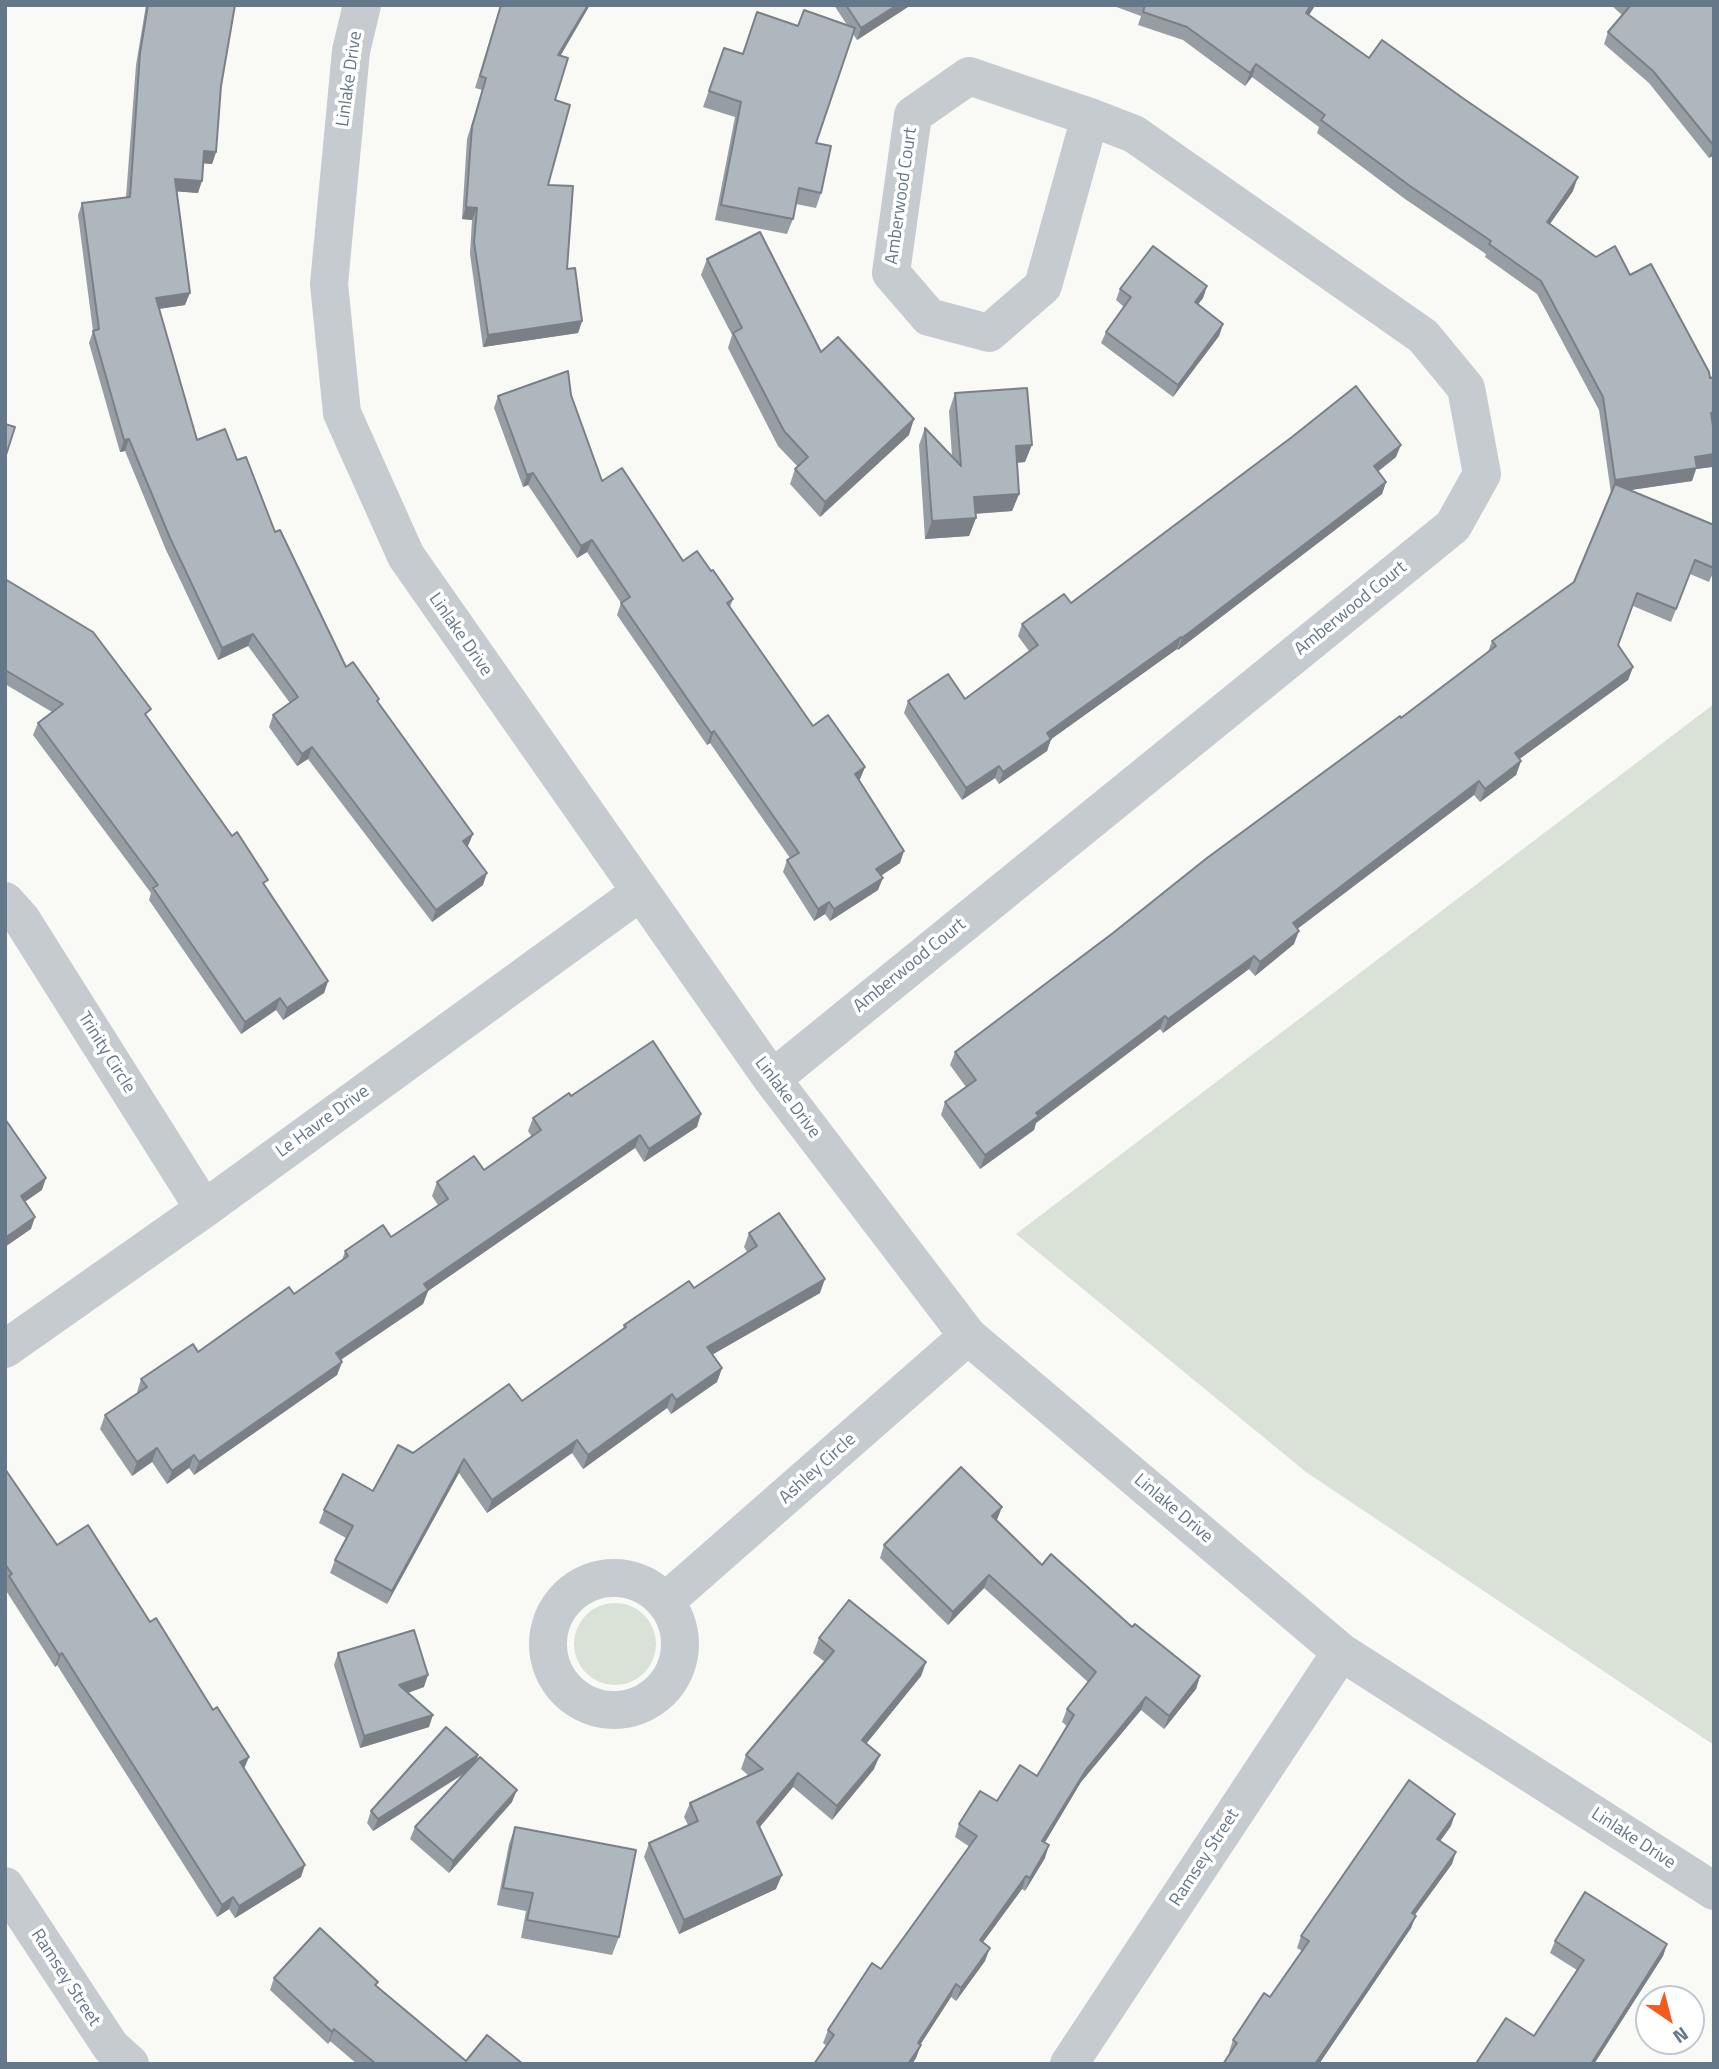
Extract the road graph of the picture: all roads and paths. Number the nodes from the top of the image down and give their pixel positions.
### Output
1 (362, 5) edge
2 (1090, 117) junction
3 (639, 893) junction
4 (5, 901) edge
5 (772, 1079) junction
6 (204, 1209) junction
7 (968, 1336) junction
8 (5, 1349) edge
9 (666, 1601) dead end
10 (1341, 1652) junction
11 (5, 1886) edge
12 (1714, 1891) edge
13 (130, 2064) edge
14 (1069, 2064) edge

1 - 3 street, Linlake Drive
2 - 2 street, Amberwood Court
2 - 5 street, Amberwood Court
3 - 5 street, Linlake Drive
3 - 6 street, Le Havre Drive
4 - 6 street, Trinity Circle
5 - 7 street, Linlake Drive
6 - 8 street, Le Havre Drive
7 - 9 street, Ashley Circle
7 - 10 street, Linlake Drive
10 - 12 street, Linlake Drive
10 - 14 street, Ramsey Street
11 - 13 street, Ramsey Street

